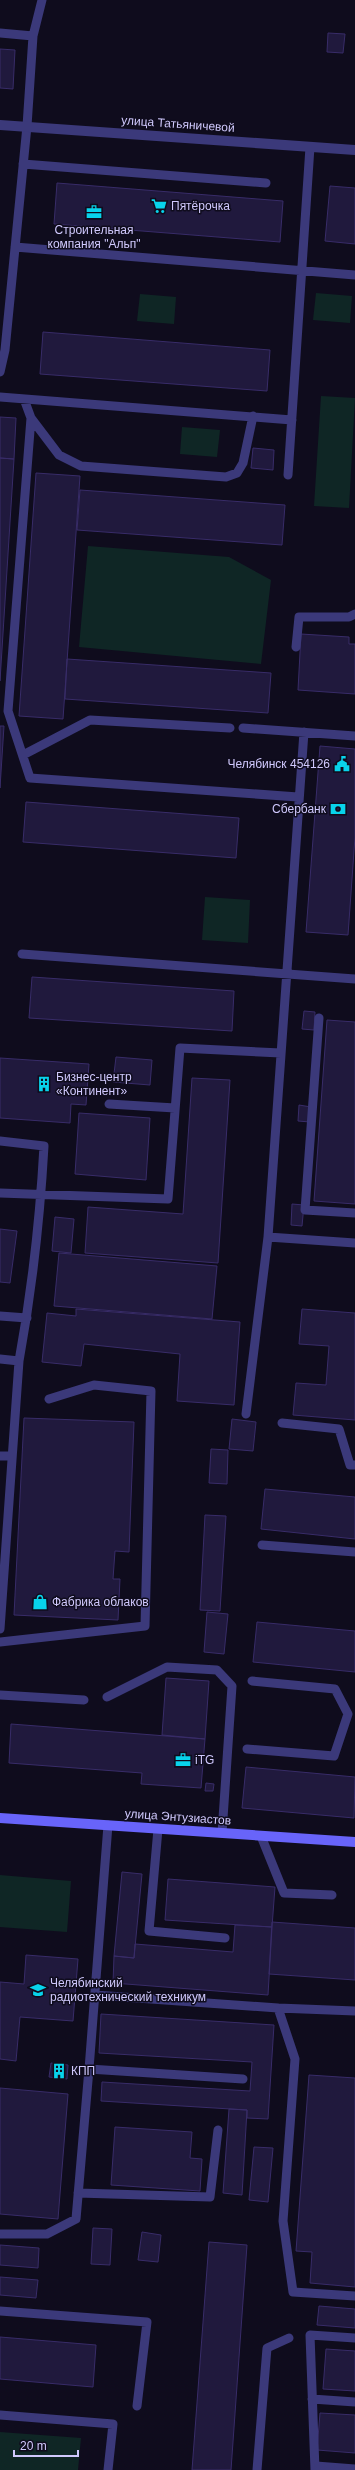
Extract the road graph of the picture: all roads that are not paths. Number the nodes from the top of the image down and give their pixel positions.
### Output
1 (42, 0) edge
2 (0, 33) edge
3 (33, 36) junction
4 (0, 125) edge
5 (27, 126) junction
6 (310, 147) junction
7 (355, 150) edge
8 (23, 164) junction
9 (266, 183) dead end
10 (15, 247) junction
11 (302, 271) junction
12 (355, 275) edge
13 (3, 349) edge
14 (0, 372) edge
15 (0, 397) edge
16 (24, 399) junction
17 (253, 416) junction
18 (31, 418) junction
19 (292, 420) junction
20 (288, 475) dead end
21 (355, 614) edge
22 (296, 647) dead end
23 (230, 728) dead end
24 (243, 728) dead end
25 (304, 732) junction
26 (355, 736) edge
27 (23, 755) junction
28 (298, 797) junction
29 (22, 954) dead end
30 (287, 974) junction
31 (355, 979) edge
32 (319, 1018) dead end
33 (281, 1053) junction
34 (109, 1104) dead end
35 (175, 1108) junction
36 (0, 1141) edge
37 (0, 1193) edge
38 (41, 1194) junction
39 (355, 1213) edge
40 (268, 1237) junction
41 (355, 1242) edge
42 (0, 1316) edge
43 (27, 1318) junction
44 (0, 1360) edge
45 (19, 1361) junction
46 (49, 1399) dead end
47 (246, 1414) dead end
48 (282, 1423) dead end
49 (0, 1456) edge
50 (11, 1456) junction
51 (355, 1465) edge
52 (262, 1545) dead end
53 (355, 1552) edge
54 (0, 1629) edge
55 (0, 1642) edge
56 (252, 1681) dead end
57 (0, 1695) edge
58 (107, 1696) dead end
59 (84, 1700) dead end
60 (351, 1714) edge
61 (246, 1749) dead end
62 (0, 1818) edge
63 (108, 1825) junction
64 (158, 1829) junction
65 (222, 1833) junction
66 (260, 1836) junction
67 (355, 1842) edge
68 (332, 1895) dead end
69 (225, 1938) dead end
70 (94, 1995) junction
71 (278, 2008) junction
72 (355, 2011) edge
73 (89, 2069) junction
74 (243, 2079) dead end
75 (218, 2130) dead end
76 (78, 2193) junction
77 (0, 2234) edge
78 (355, 2296) edge
79 (0, 2310) edge
80 (289, 2338) dead end
81 (355, 2338) edge
82 (312, 2400) junction
83 (355, 2402) edge
84 (137, 2406) dead end
85 (0, 2415) edge
86 (316, 2468) edge
87 (355, 2469) edge
88 (108, 2470) edge
89 (257, 2470) edge

1 - 3 lane
2 - 3 lane
3 - 5 lane
4 - 5 street, улица Татьяничевой
5 - 6 street, улица Татьяничевой
5 - 8 lane
6 - 7 street, улица Татьяничевой
6 - 11 lane
8 - 9 lane
8 - 10 lane
10 - 11 lane
10 - 13 lane
11 - 12 lane
11 - 19 lane
13 - 14 lane
15 - 16 lane
16 - 17 lane
16 - 18 lane
17 - 18 lane
17 - 19 lane
18 - 27 lane
19 - 20 lane
21 - 22 lane
23 - 27 lane
24 - 25 lane
25 - 26 lane
25 - 28 lane
27 - 28 lane
28 - 30 lane
29 - 30 lane
30 - 31 lane
30 - 33 lane
32 - 39 lane
33 - 35 lane
33 - 40 lane
34 - 35 lane
35 - 38 lane
36 - 38 lane
37 - 38 lane
38 - 43 lane
40 - 41 lane
40 - 47 lane
42 - 43 lane
43 - 45 lane
44 - 45 lane
45 - 50 lane
46 - 55 lane
48 - 51 lane
49 - 50 lane
50 - 54 lane
52 - 53 lane
56 - 60 lane
57 - 59 lane
58 - 65 lane
60 - 61 lane
62 - 63 main road, улица Энтузиастов
63 - 64 main road, улица Энтузиастов
63 - 70 lane
64 - 65 main road, улица Энтузиастов
64 - 69 lane
65 - 66 main road, улица Энтузиастов
66 - 67 main road, улица Энтузиастов
66 - 68 lane
70 - 71 lane
70 - 73 lane
71 - 72 lane
71 - 78 lane
73 - 74 lane
73 - 76 lane
75 - 76 lane
76 - 77 lane
79 - 84 lane
80 - 89 lane
81 - 82 lane
82 - 83 lane
82 - 86 lane
85 - 88 lane
86 - 87 lane

